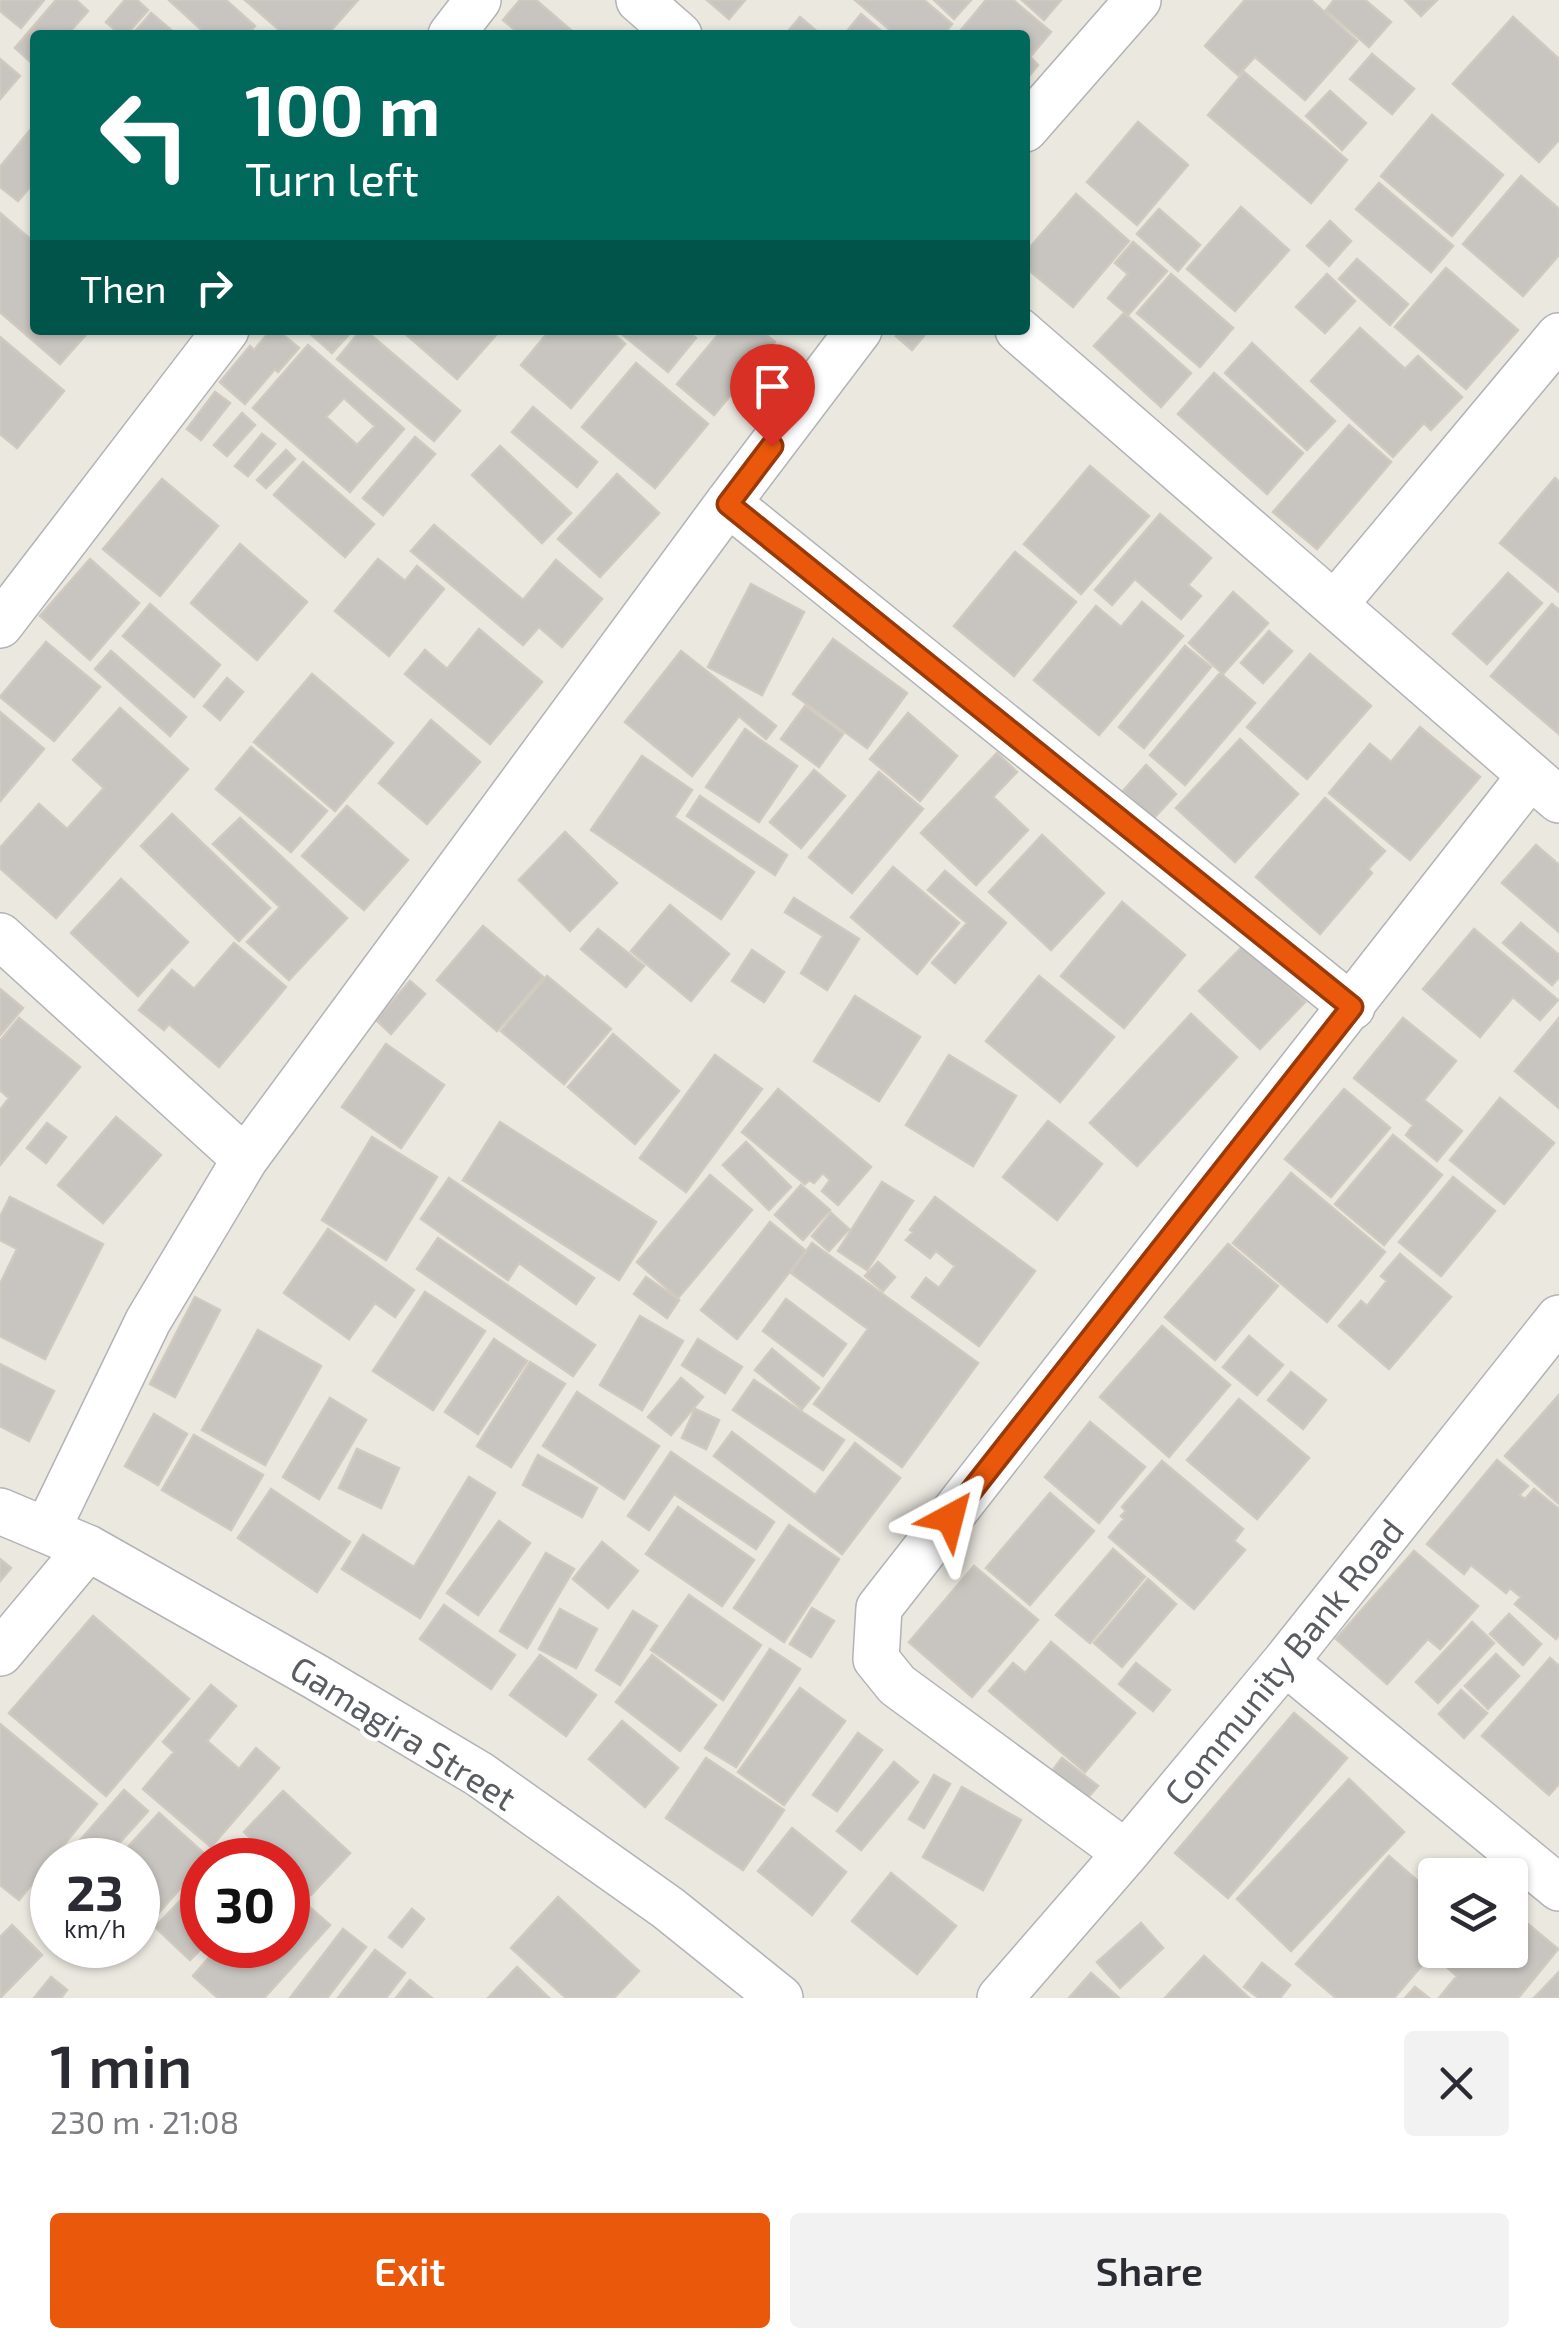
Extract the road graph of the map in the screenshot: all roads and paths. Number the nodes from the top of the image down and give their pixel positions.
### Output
1 (478, 0) edge
2 (639, 0) edge
3 (1138, 0) edge
4 (455, 30) edge
5 (673, 30) edge
6 (1030, 123) edge
7 (222, 335) edge
8 (855, 335) edge
9 (1024, 335) edge
10 (1559, 336) edge
11 (728, 504) junction
12 (1335, 604) junction
13 (0, 625) edge
14 (1545, 788) edge
15 (0, 936) edge
16 (1352, 1007) junction
17 (245, 1159) junction
18 (1559, 1318) edge
19 (0, 1511) edge
20 (47, 1530) junction
21 (88, 1548) junction
22 (0, 1654) edge
23 (1285, 1662) junction
24 (1126, 1853) junction
25 (1559, 1888) edge
26 (780, 1998) edge
27 (1000, 1998) edge

1 - 4 street
2 - 5 street
3 - 6 street
7 - 13 street
8 - 11 street
9 - 12 street
10 - 12 street
11 - 16 street
11 - 17 street
12 - 14 street
14 - 16 street
15 - 17 street
16 - 24 street
17 - 20 street
18 - 23 street, Community Bank Road
19 - 20 street, Gamagira Street
20 - 21 street, Gamagira Street
21 - 22 street
21 - 26 street, Gamagira Street
23 - 24 street, Community Bank Road
23 - 25 street
24 - 27 street, Community Bank Road

